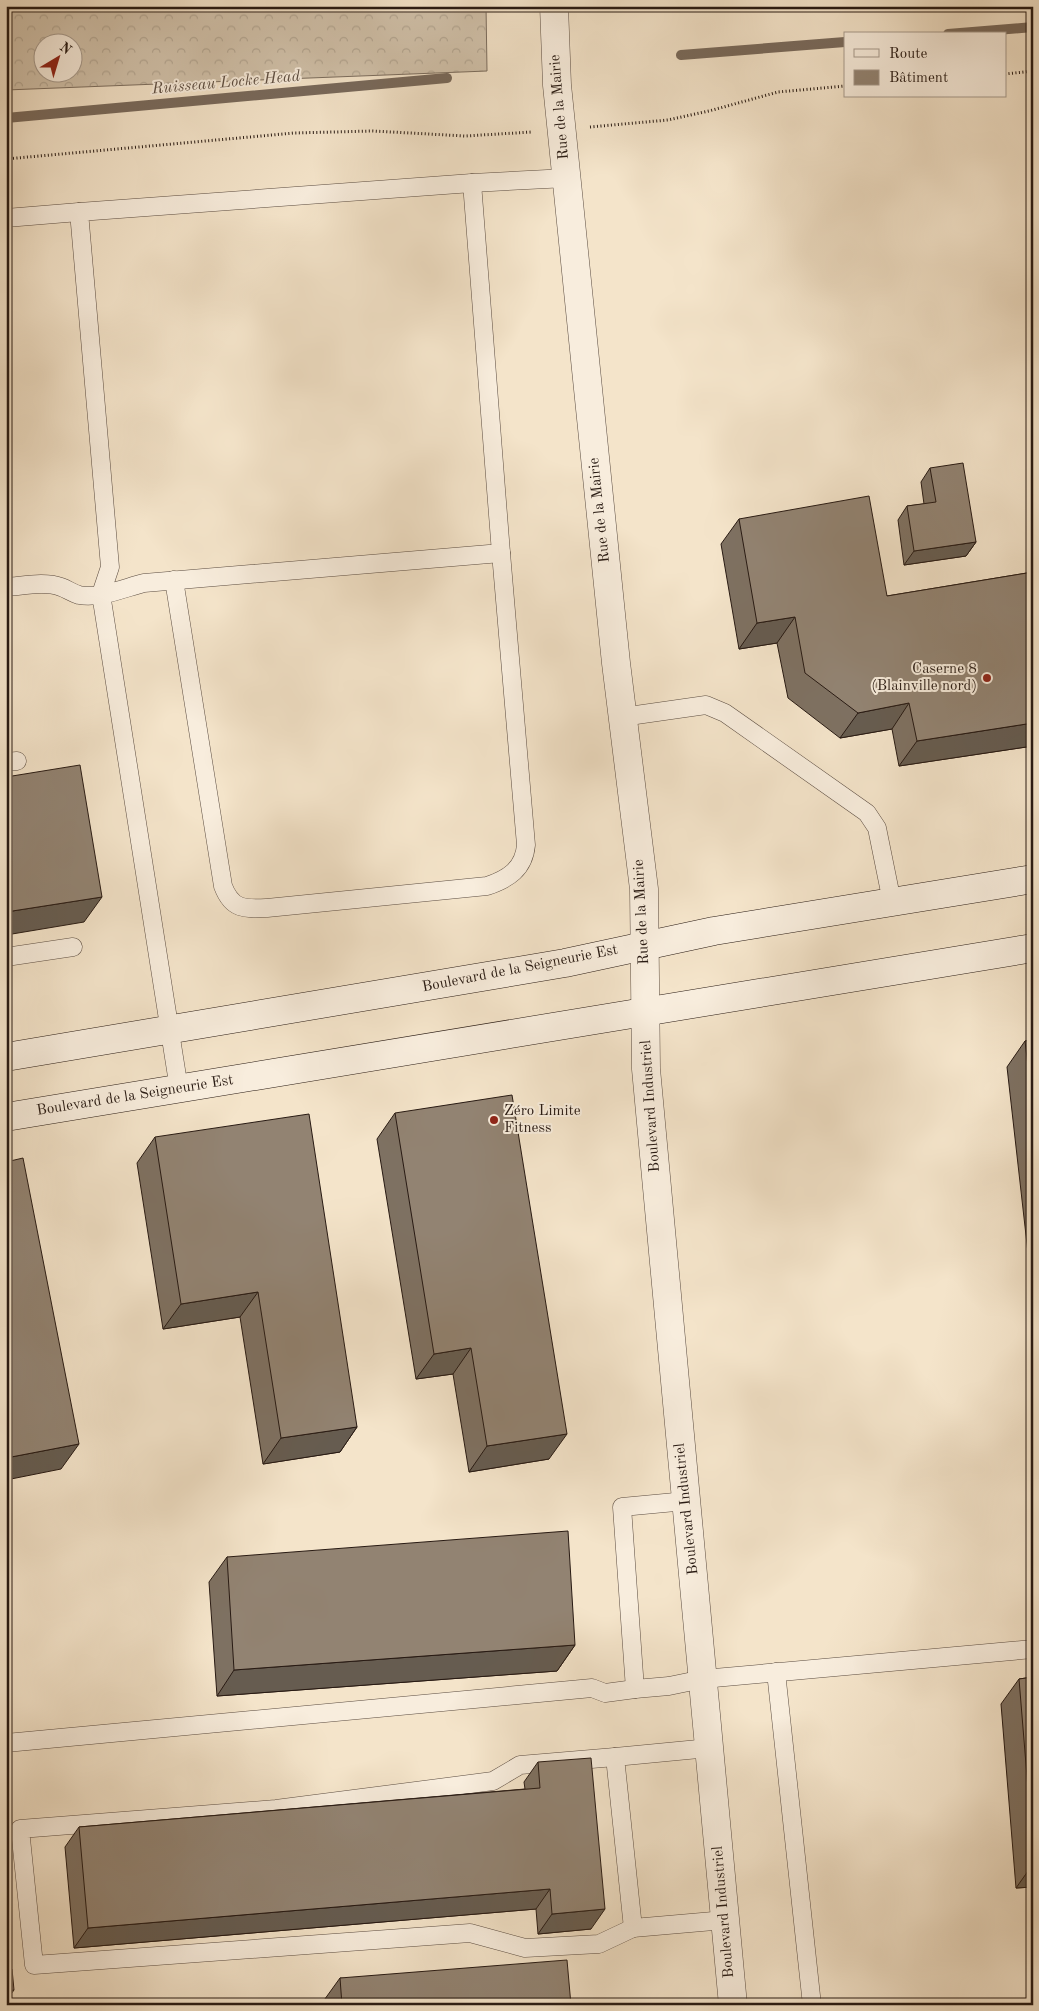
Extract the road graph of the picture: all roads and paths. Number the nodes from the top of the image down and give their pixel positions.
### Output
1 (554, 6) edge
2 (1033, 72) edge
3 (1006, 74) edge
4 (844, 86) edge
5 (593, 126) dead end
6 (520, 132) dead end
7 (6, 159) edge
8 (567, 178) junction
9 (472, 183) junction
10 (79, 212) junction
11 (6, 218) edge
12 (501, 554) junction
13 (174, 580) junction
14 (6, 588) edge
15 (101, 594) junction
16 (622, 717) junction
17 (1033, 879) edge
18 (892, 902) junction
19 (646, 944) junction
20 (73, 947) dead end
21 (1033, 948) edge
22 (6, 957) edge
23 (645, 1013) junction
24 (170, 1030) junction
25 (6, 1057) edge
26 (179, 1090) junction
27 (6, 1117) edge
28 (686, 1501) junction
29 (1033, 1649) edge
30 (776, 1672) junction
31 (704, 1679) junction
32 (635, 1689) junction
33 (6, 1743) edge
34 (710, 1748) junction
35 (614, 1757) junction
36 (725, 1920) junction
37 (633, 1928) junction
38 (733, 2005) edge
39 (812, 2005) edge

1 - 8 main road, Rue de la Mairie
2 - 3 path
4 - 5 path
6 - 7 path
8 - 9 lane
8 - 16 main road, Rue de la Mairie
9 - 10 lane
9 - 12 lane
10 - 11 lane
10 - 15 lane
12 - 13 lane
12 - 13 lane
13 - 15 lane
14 - 15 lane
15 - 24 lane
16 - 18 lane
16 - 19 main road, Rue de la Mairie
17 - 18 main road, Boulevard de la Seigneurie Est
18 - 19 main road, Boulevard de la Seigneurie Est
19 - 23 main road, Rue de la Mairie
19 - 24 main road, Boulevard de la Seigneurie Est
20 - 22 lane
21 - 23 main road, Boulevard de la Seigneurie Est
23 - 26 main road, Boulevard de la Seigneurie Est
23 - 28 main road, Boulevard Industriel
24 - 25 main road, Boulevard de la Seigneurie Est
24 - 26 lane
26 - 27 main road, Boulevard de la Seigneurie Est
28 - 31 main road, Boulevard Industriel
28 - 32 lane
29 - 30 lane
30 - 31 lane
30 - 39 lane
31 - 32 lane
31 - 34 main road, Boulevard Industriel
32 - 33 lane
34 - 35 lane
34 - 36 main road, Boulevard Industriel
35 - 37 lane
35 - 37 lane
36 - 37 lane
36 - 38 main road, Boulevard Industriel

